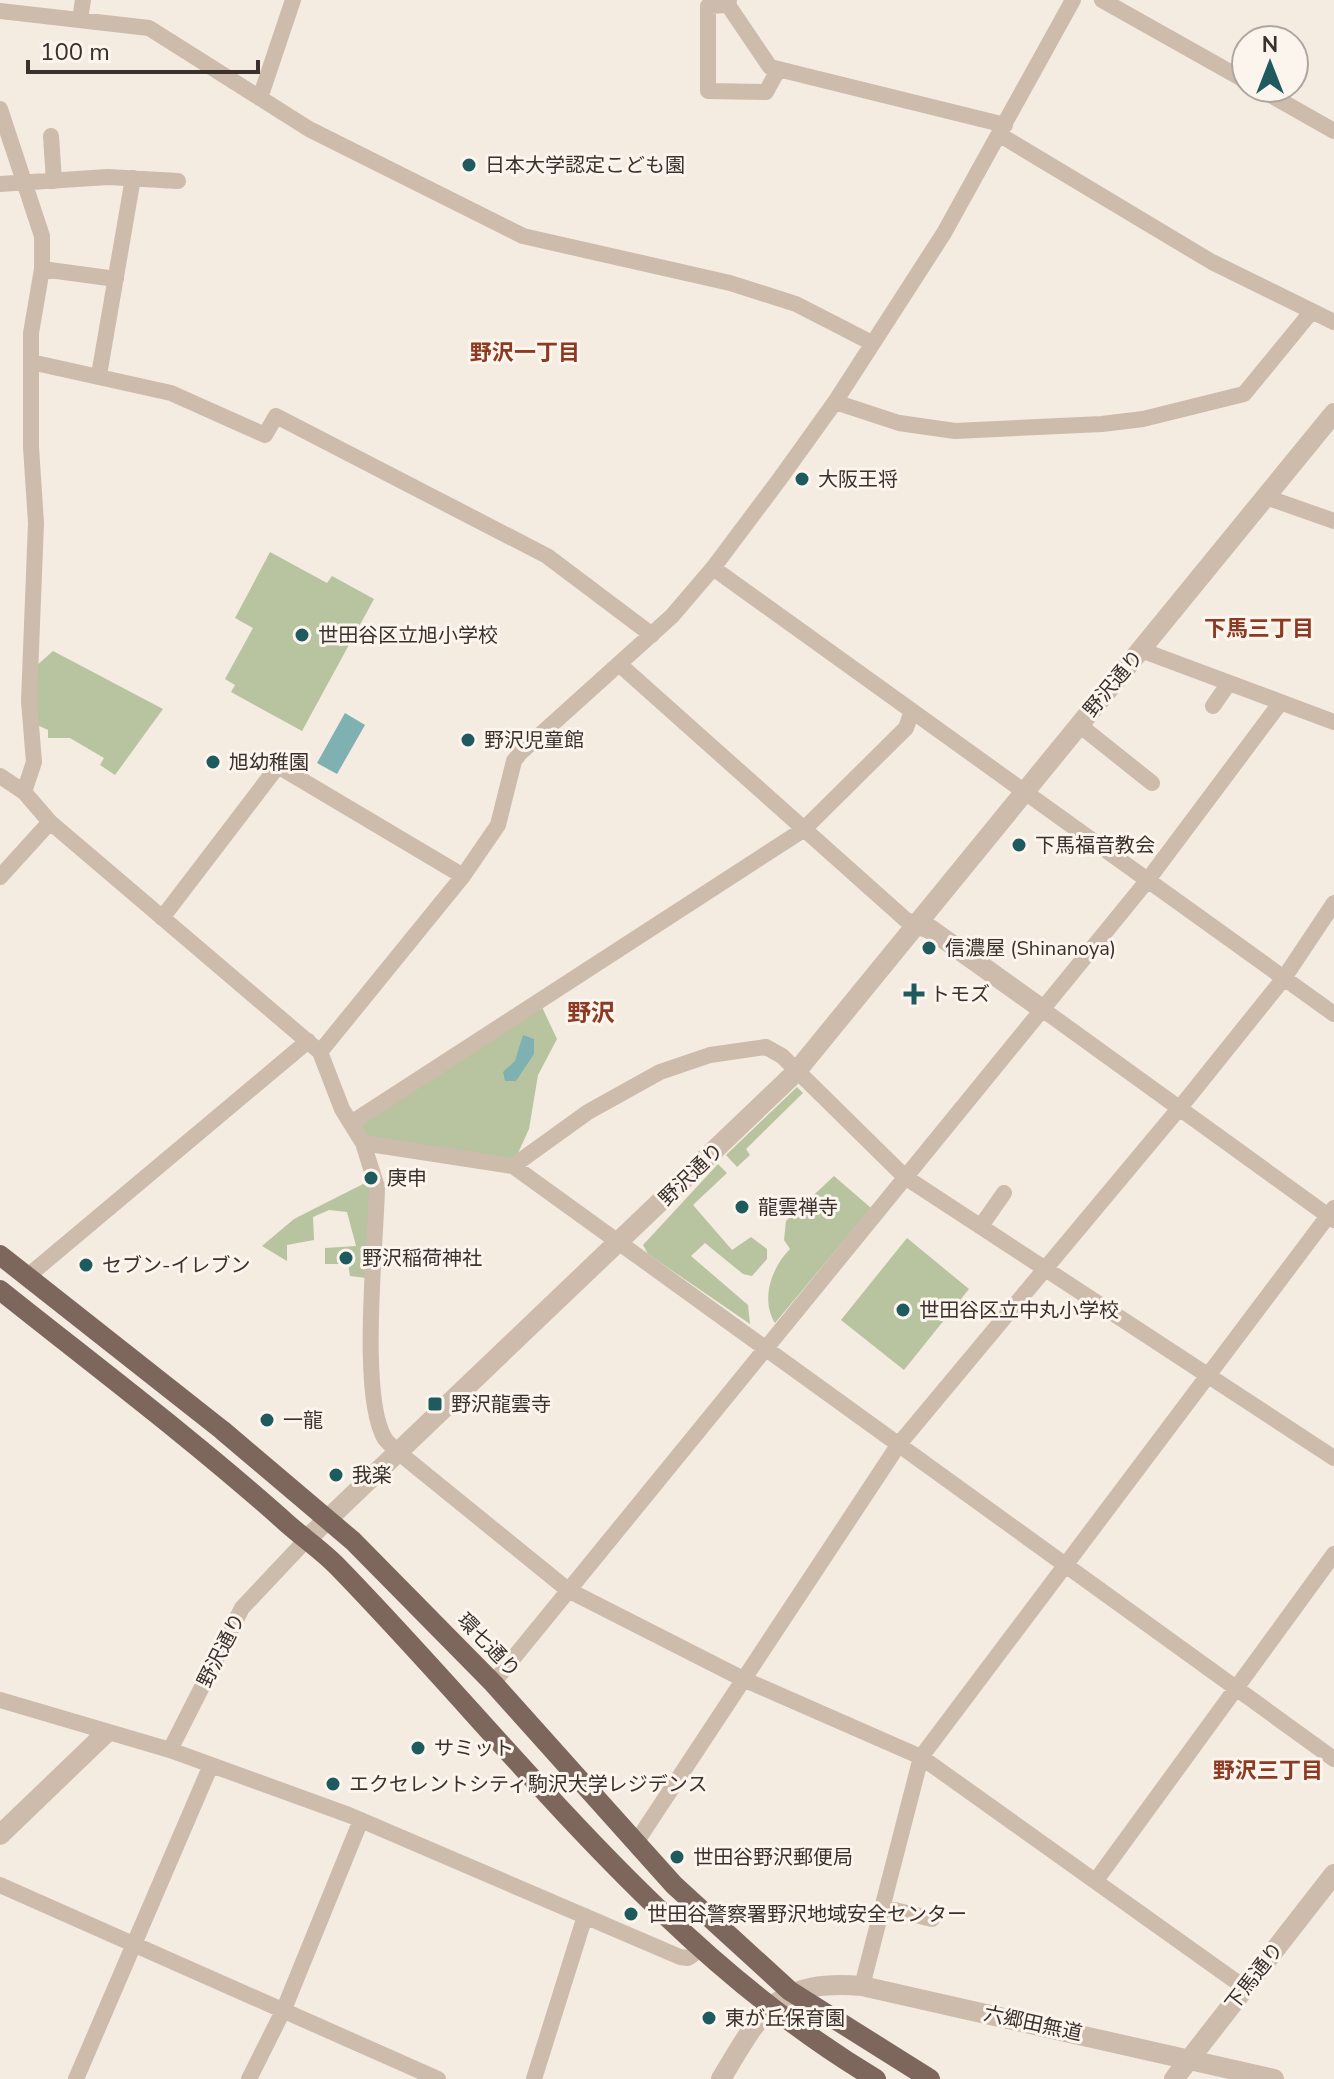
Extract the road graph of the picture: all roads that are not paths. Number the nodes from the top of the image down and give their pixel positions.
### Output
1 (83, 0) edge
2 (293, 0) edge
3 (1073, 0) edge
4 (1102, 0) edge
5 (728, 3) edge
6 (0, 11) edge
7 (80, 19) junction
8 (778, 70) junction
9 (1230, 72) edge
10 (261, 95) junction
11 (1286, 104) edge
12 (0, 109) edge
13 (1002, 130) junction
14 (1334, 131) edge
15 (51, 136) dead end
16 (133, 178) junction
17 (54, 181) junction
18 (178, 181) dead end
19 (26, 183) junction
20 (0, 184) edge
21 (42, 269) junction
22 (116, 279) junction
23 (1312, 311) junction
24 (1334, 322) edge
25 (870, 342) junction
26 (31, 362) junction
27 (99, 375) junction
28 (835, 402) junction
29 (1334, 413) edge
30 (1266, 497) junction
31 (1334, 521) edge
32 (713, 568) junction
33 (652, 635) junction
34 (1141, 650) junction
35 (619, 664) junction
36 (1229, 683) junction
37 (1281, 702) junction
38 (1213, 706) dead end
39 (912, 711) junction
40 (1334, 722) edge
41 (1078, 724) junction
42 (0, 776) edge
43 (1152, 783) dead end
44 (24, 792) junction
45 (1025, 792) junction
46 (50, 822) junction
47 (803, 830) junction
48 (463, 876) junction
49 (0, 877) edge
50 (1147, 881) junction
51 (1334, 903) edge
52 (162, 918) junction
53 (916, 924) junction
54 (1284, 978) junction
55 (1042, 1009) junction
56 (1334, 1014) edge
57 (314, 1046) junction
58 (796, 1072) junction
59 (1180, 1108) junction
60 (351, 1123) junction
61 (363, 1143) junction
62 (513, 1166) junction
63 (905, 1177) junction
64 (1004, 1193) dead end
65 (1332, 1214) edge
66 (981, 1226) junction
67 (620, 1243) junction
68 (0, 1255) edge
69 (1044, 1268) junction
70 (28, 1276) junction
71 (0, 1290) edge
72 (765, 1348) junction
73 (1208, 1376) junction
74 (899, 1444) junction
75 (398, 1452) junction
76 (1334, 1458) edge
77 (328, 1518) junction
78 (307, 1539) junction
79 (1334, 1554) edge
80 (1065, 1566) junction
81 (568, 1590) junction
82 (743, 1679) junction
83 (493, 1683) junction
84 (1236, 1688) junction
85 (0, 1700) edge
86 (105, 1734) junction
87 (170, 1750) junction
88 (921, 1757) junction
89 (1334, 1759) edge
90 (211, 1765) junction
91 (361, 1820) junction
92 (0, 1835) edge
93 (635, 1844) junction
94 (1334, 1874) edge
95 (1097, 1879) junction
96 (0, 1885) edge
97 (882, 1907) junction
98 (585, 1916) junction
99 (932, 1919) dead end
100 (134, 1944) junction
101 (701, 1949) junction
102 (862, 1986) junction
103 (1245, 1988) junction
104 (790, 1991) junction
105 (770, 2008) junction
106 (284, 2009) junction
107 (1191, 2058) junction
108 (76, 2079) edge
109 (249, 2079) edge
110 (438, 2079) edge
111 (534, 2079) edge
112 (721, 2079) edge
113 (876, 2079) edge
114 (930, 2079) edge
115 (1174, 2079) edge
116 (1274, 2079) edge

1 - 7 street
2 - 10 street
3 - 13 street
4 - 9 street
5 - 8 street
5 - 8 street
6 - 7 street
7 - 10 street
8 - 13 street
10 - 25 street
11 - 14 street
12 - 19 street
13 - 23 street
13 - 25 street
15 - 17 street
16 - 17 street
16 - 18 street
16 - 22 street
17 - 19 street
19 - 20 street
19 - 21 street
21 - 22 street
21 - 26 street
22 - 27 street
23 - 24 street
23 - 28 street
25 - 28 street
26 - 27 street
26 - 44 street
27 - 33 street
28 - 32 street
29 - 30 street, 野沢通り
30 - 31 street
30 - 34 street, 野沢通り
32 - 33 street
32 - 39 street
33 - 35 street
34 - 36 street
34 - 41 street, 野沢通り
35 - 47 street
35 - 48 street
36 - 37 street
36 - 38 street
37 - 40 street
37 - 50 street
39 - 45 street
39 - 47 street
41 - 43 street
41 - 45 street, 野沢通り
42 - 44 street
44 - 46 street
45 - 50 street
45 - 53 street, 野沢通り
46 - 49 street
46 - 52 street
47 - 53 street
47 - 60 street
48 - 52 street
48 - 57 street
50 - 54 street
50 - 55 street
51 - 54 street
52 - 57 street
53 - 55 street
53 - 58 street, 野沢通り
54 - 56 street
54 - 59 street
55 - 59 street
55 - 63 street
57 - 60 street
57 - 70 street
58 - 62 street
58 - 63 street
58 - 67 street, 野沢通り
59 - 65 street
59 - 69 street
60 - 61 street
61 - 62 street
61 - 75 street
62 - 67 street
63 - 66 street
63 - 72 street
64 - 66 street
65 - 73 street
66 - 69 street
67 - 72 street
67 - 75 street, 野沢通り
68 - 70 main road, 環七通り
69 - 73 street
69 - 74 street
70 - 77 main road, 環七通り
71 - 78 main road
72 - 74 street
72 - 81 street
73 - 76 street
73 - 80 street
74 - 80 street
74 - 82 street
75 - 77 street, 野沢通り
75 - 81 street
77 - 78 street, 野沢通り
77 - 83 main road, 環七通り
78 - 87 street, 野沢通り
78 - 101 main road
79 - 84 street
80 - 84 street
80 - 88 street
81 - 82 street
81 - 83 street
82 - 88 street
82 - 93 street
83 - 93 main road, 環七通り
84 - 89 street
84 - 95 street
85 - 86 street
86 - 87 street
86 - 92 street
87 - 90 street
88 - 95 street
88 - 97 street
90 - 91 street
90 - 100 street
91 - 98 street
91 - 106 street
93 - 104 main road, 環七通り
94 - 103 street, 下馬通り
95 - 103 street
96 - 100 street
97 - 99 street
97 - 102 street
98 - 101 street
98 - 111 street
100 - 106 street
100 - 108 street
101 - 105 main road
102 - 104 street, 六郷田無道
102 - 107 street, 六郷田無道
103 - 107 street, 下馬通り
104 - 105 street
104 - 114 main road, 環七通り
105 - 112 street
105 - 113 main road
106 - 109 street
106 - 110 street
107 - 115 street, 下馬通り
107 - 116 street, 六郷田無道

